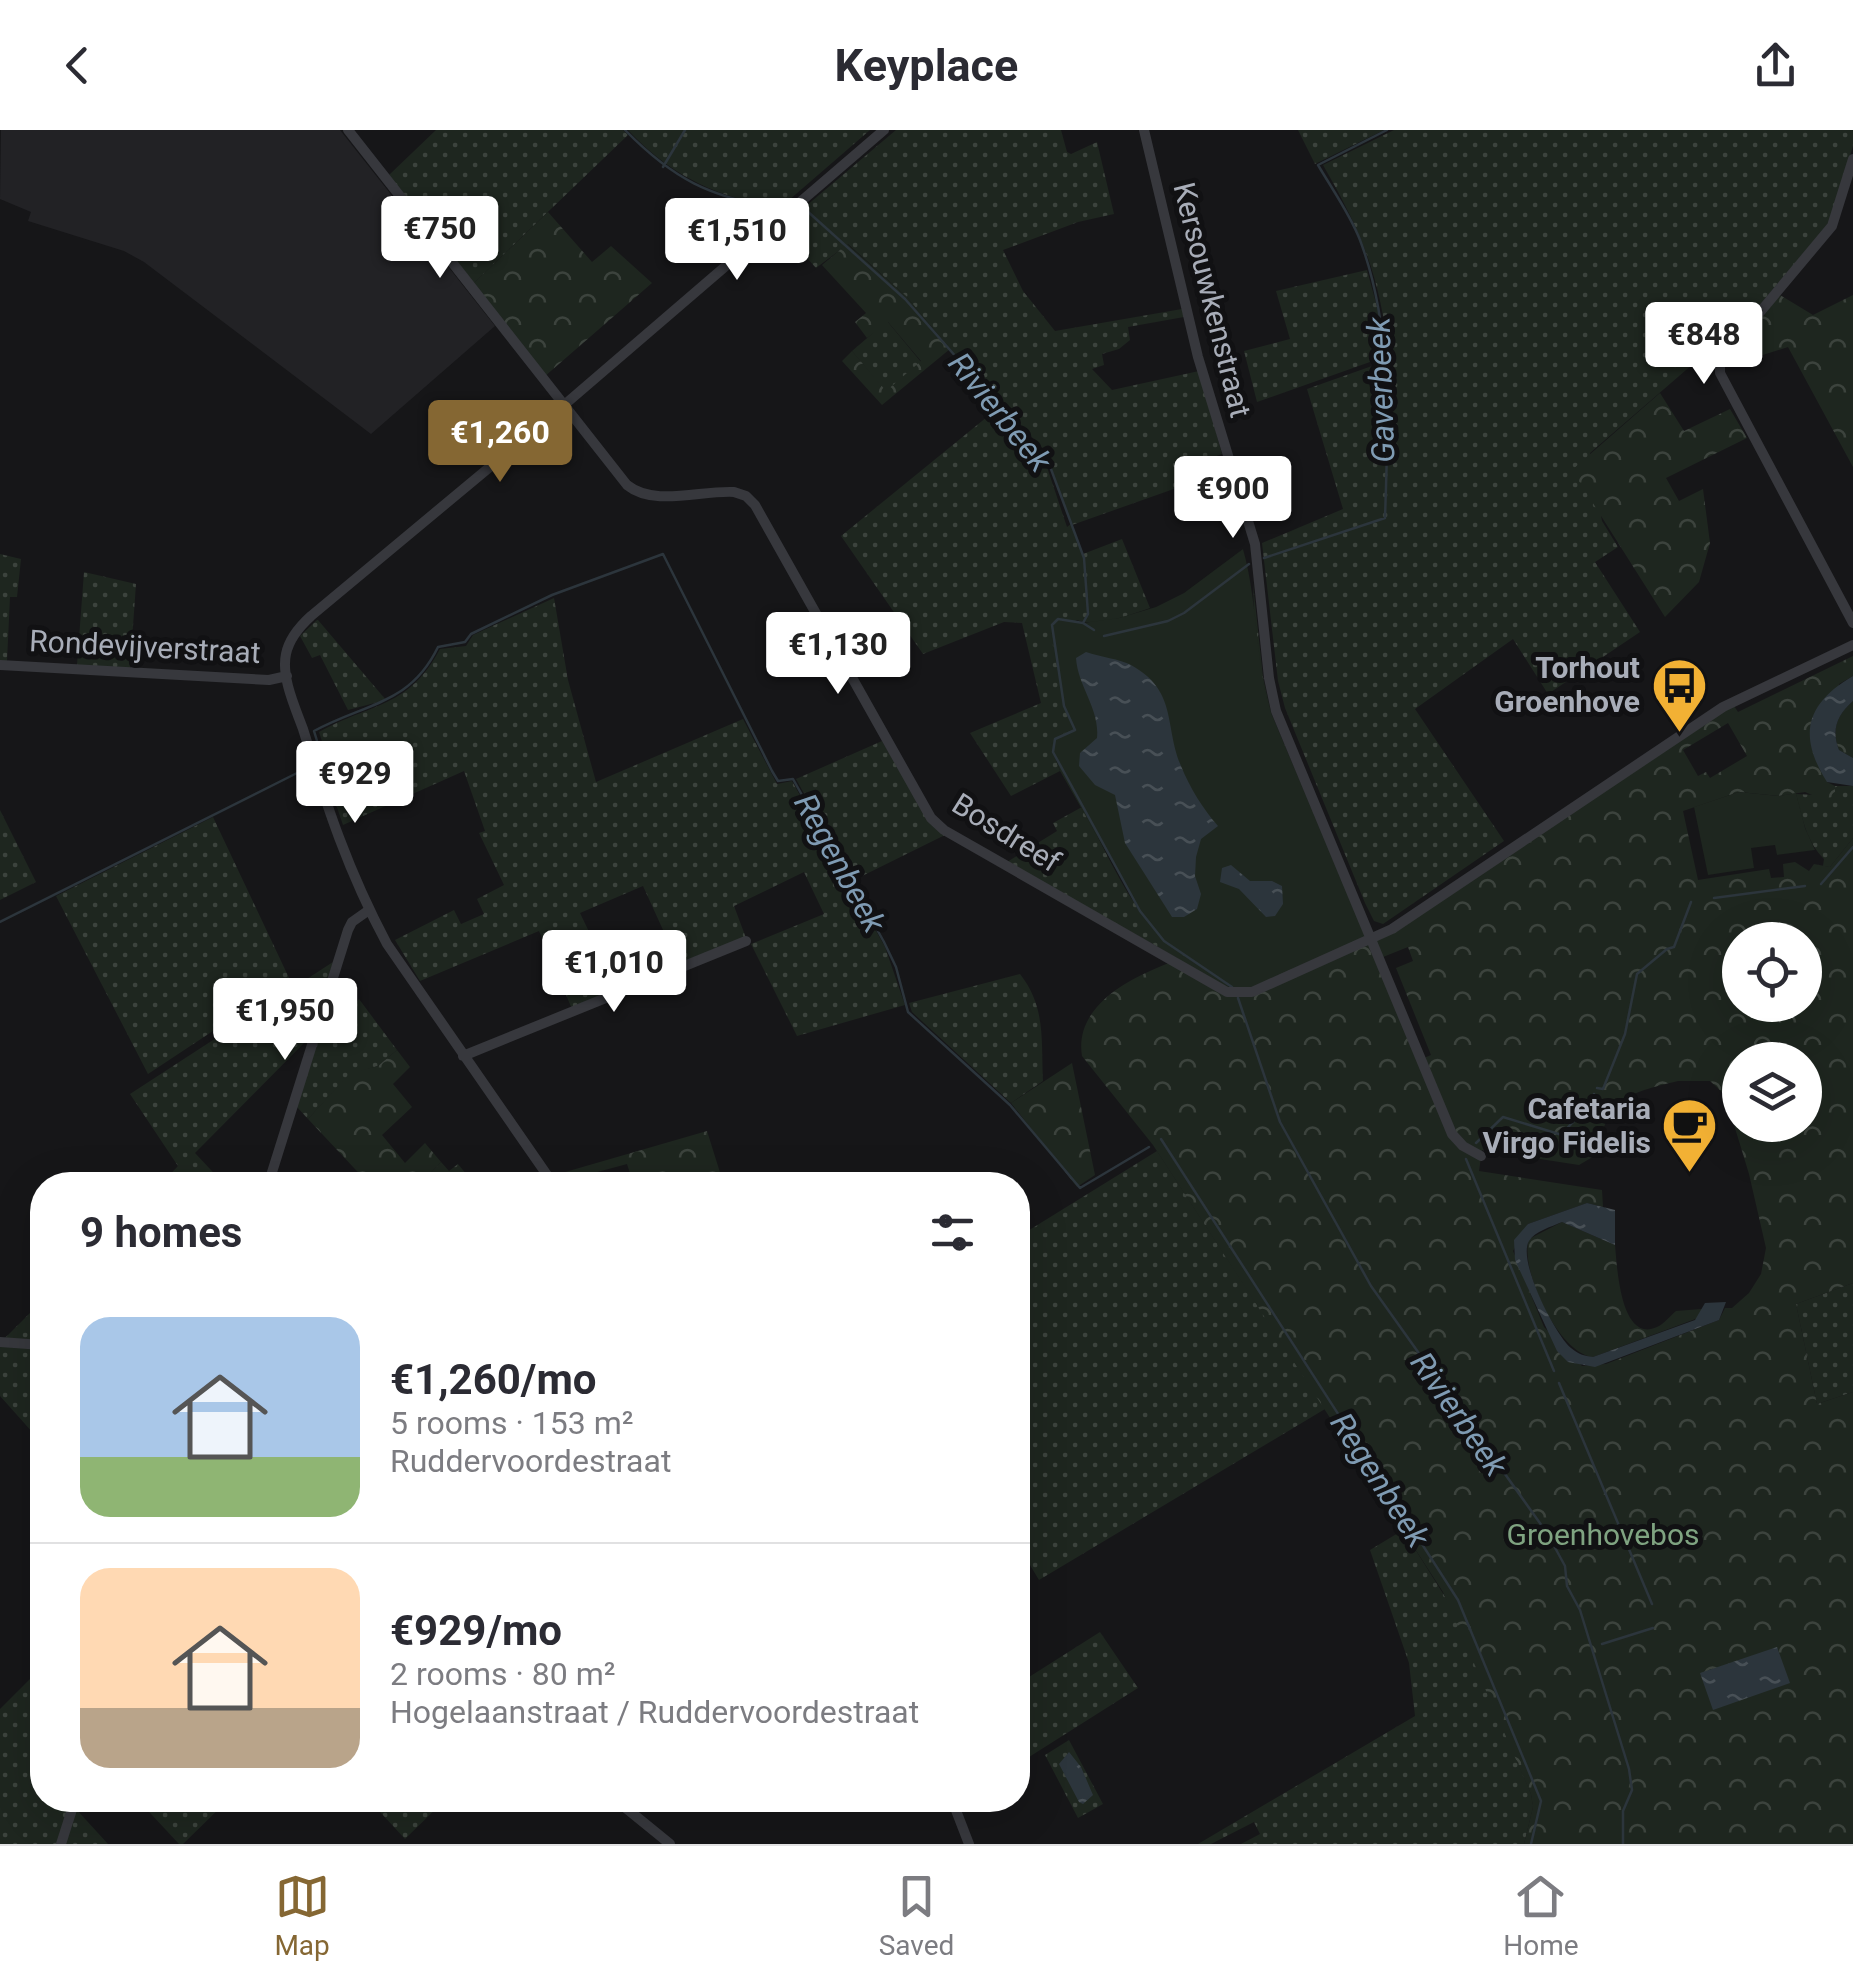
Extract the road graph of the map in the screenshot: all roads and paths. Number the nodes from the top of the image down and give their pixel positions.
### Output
1 (348, 130) edge
2 (884, 130) edge
3 (1144, 130) edge
4 (1853, 159) edge
5 (563, 406) junction
6 (1853, 624) edge
7 (1853, 645) edge
8 (0, 665) edge
9 (288, 682) junction
10 (369, 910) junction
11 (1370, 937) junction
12 (746, 940) dead end
13 (463, 1056) junction
14 (1481, 1156) dead end
15 (272, 1172) edge
16 (545, 1172) edge
17 (0, 1342) edge
18 (30, 1344) edge
19 (71, 1812) edge
20 (631, 1812) edge
21 (956, 1812) edge
22 (62, 1844) edge
23 (670, 1844) edge
24 (968, 1844) edge

1 - 5 street
2 - 5 street
3 - 11 street, Kersouwkenstraat
4 - 6 street
5 - 9 street
5 - 11 street, Bosdreef
7 - 11 street, Bosdreef
8 - 9 street, Rondevijverstraat
9 - 10 street
10 - 13 street
10 - 15 street
11 - 14 street
12 - 13 street
13 - 16 street
17 - 18 street
19 - 22 street
20 - 23 street
21 - 24 street

